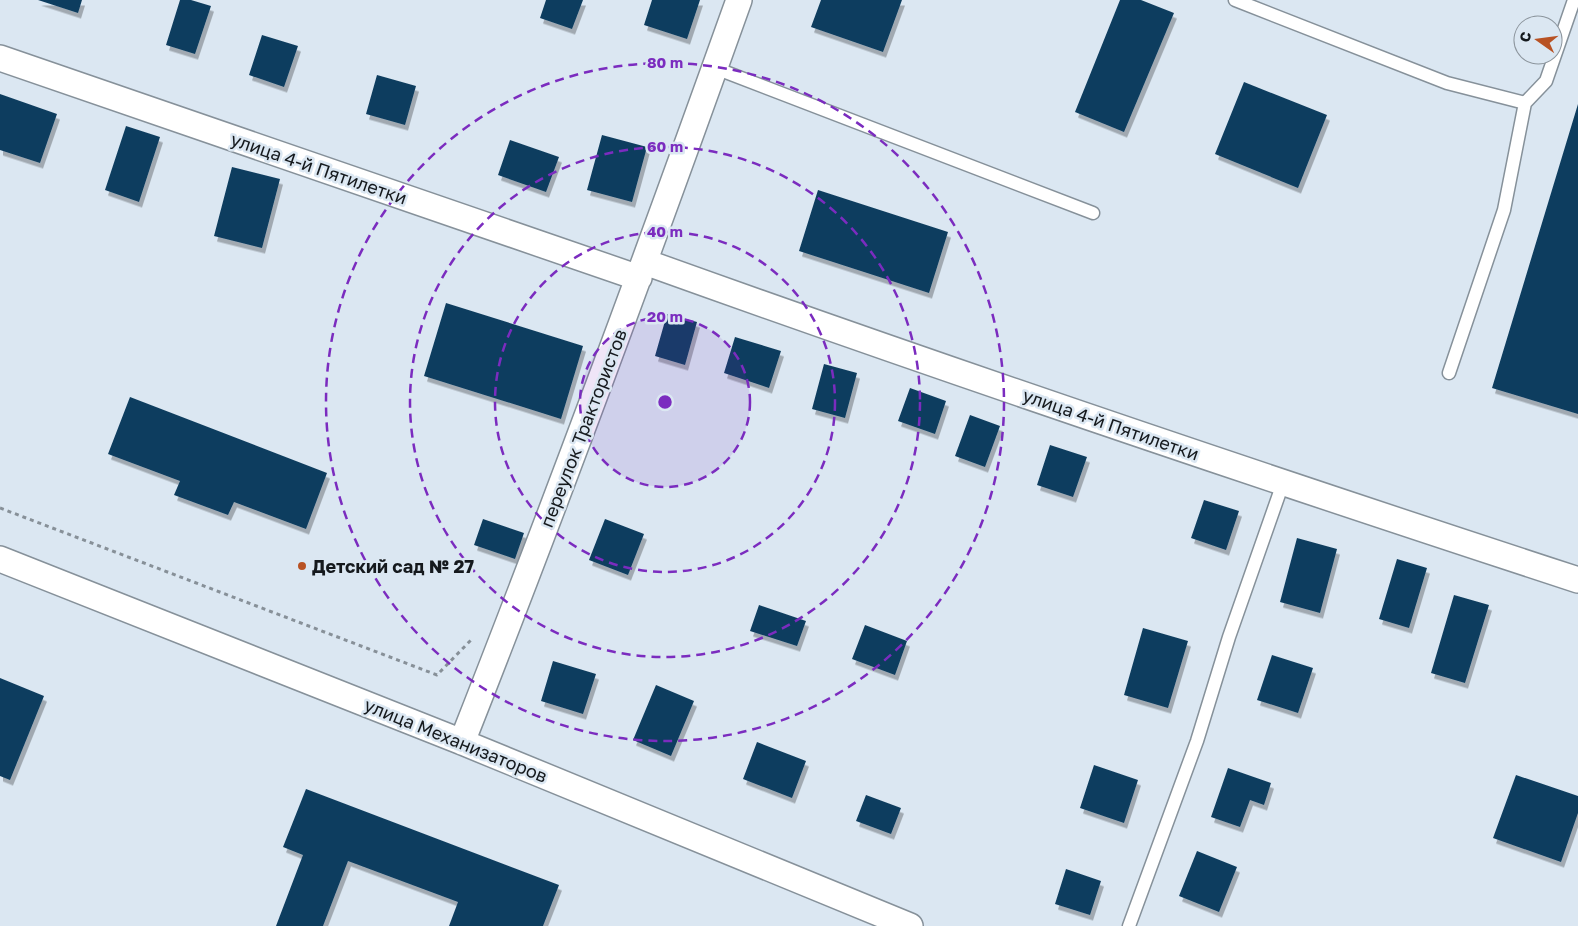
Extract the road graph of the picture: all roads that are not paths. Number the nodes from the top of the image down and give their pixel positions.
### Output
1 (739, 0) edge
2 (1235, 0) edge
3 (1574, 0) edge
4 (0, 58) edge
5 (715, 68) junction
6 (1525, 103) junction
7 (1094, 213) dead end
8 (642, 270) junction
9 (1449, 373) dead end
10 (1283, 483) junction
11 (0, 560) edge
12 (1578, 580) edge
13 (462, 742) junction
14 (910, 926) edge
15 (1129, 926) edge

1 - 5 street, переулок Трактористов
2 - 6 lane
3 - 6 lane
4 - 8 street, улица 4-й Пятилетки
5 - 7 lane
5 - 8 street, переулок Трактористов
6 - 9 lane
8 - 10 street, улица 4-й Пятилетки
8 - 13 street, переулок Трактористов
10 - 12 street, улица 4-й Пятилетки
10 - 15 lane
11 - 13 street, улица Механизаторов
13 - 14 street, улица Механизаторов

